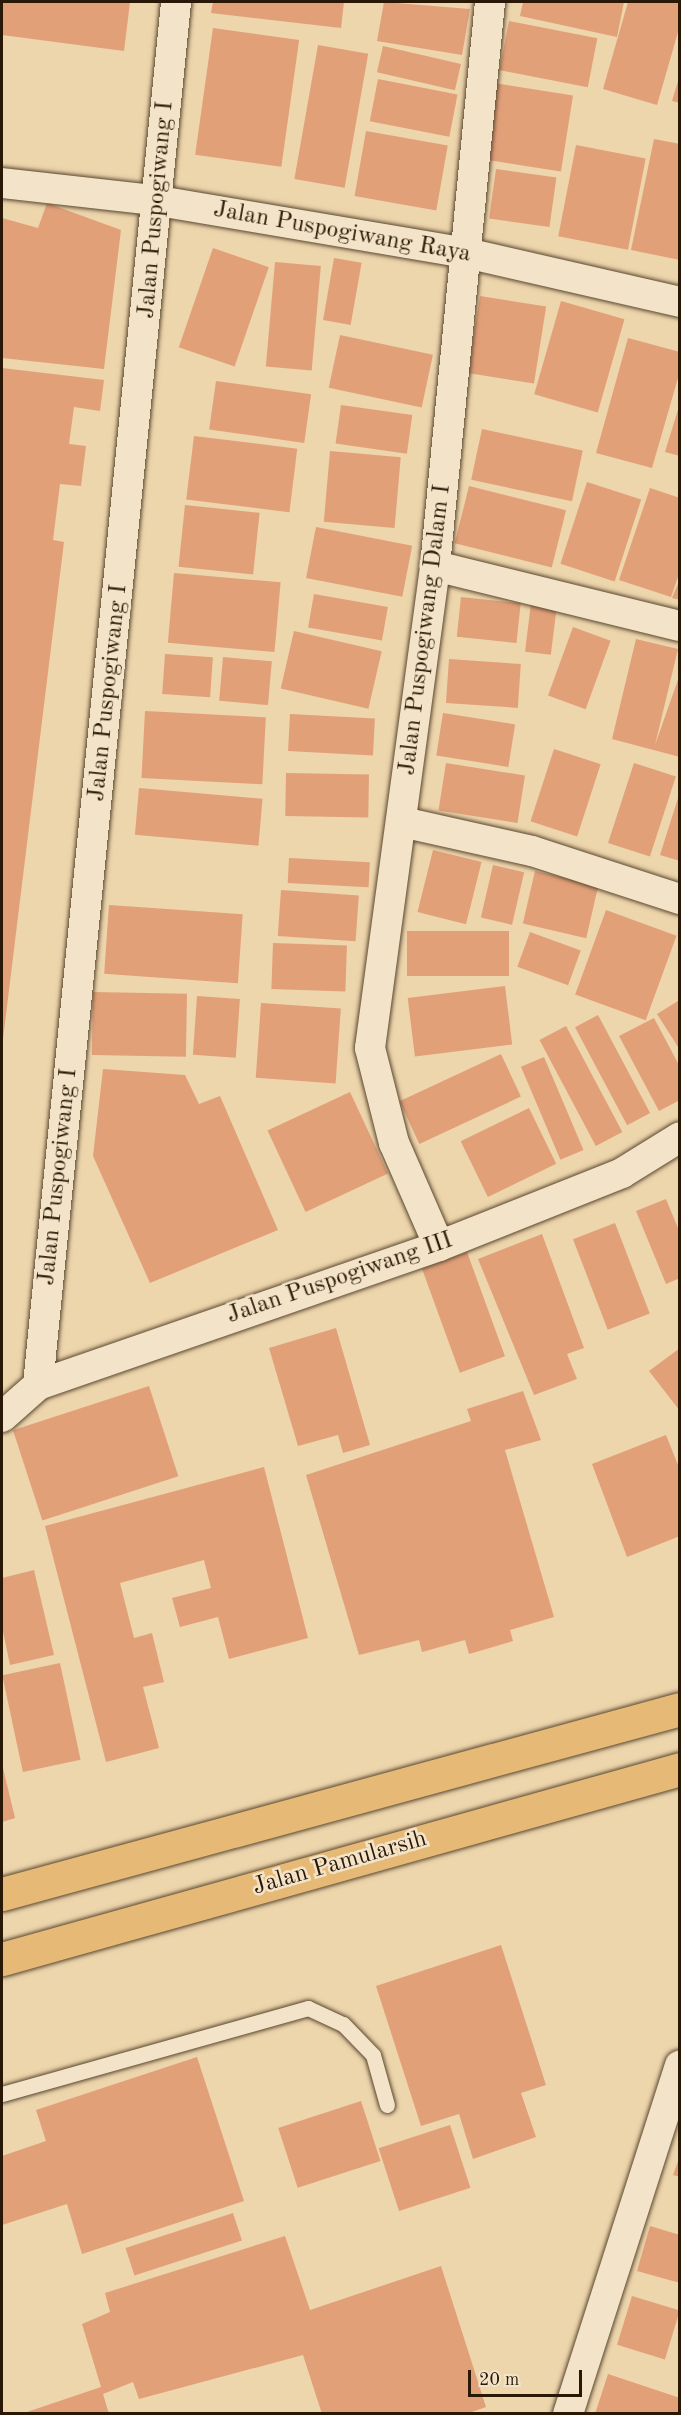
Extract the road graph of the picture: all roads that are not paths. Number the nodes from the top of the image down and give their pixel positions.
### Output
1 (176, 2) edge
2 (490, 2) edge
3 (2, 183) edge
4 (153, 200) junction
5 (466, 253) junction
6 (680, 302) edge
7 (435, 566) junction
8 (680, 626) edge
9 (402, 822) junction
10 (680, 899) edge
11 (680, 1137) edge
12 (439, 1246) junction
13 (38, 1385) junction
14 (2, 1418) edge
15 (680, 1709) edge
16 (680, 1769) edge
17 (2, 1894) edge
18 (2, 1959) edge
19 (680, 2066) edge
20 (2, 2094) edge
21 (387, 2105) dead end
22 (568, 2414) edge

1 - 4 street, Jalan Puspogiwang I
2 - 5 street, Jalan Puspogiwang Dalam I
3 - 4 street, Jalan Puspogiwang Raya
4 - 5 street, Jalan Puspogiwang Raya
4 - 13 street, Jalan Puspogiwang I
5 - 6 street, Jalan Puspogiwang Raya
5 - 7 street, Jalan Puspogiwang Dalam I
7 - 8 street
7 - 9 street, Jalan Puspogiwang Dalam I
9 - 10 street
9 - 12 street, Jalan Puspogiwang Dalam I
11 - 12 street, Jalan Puspogiwang III
12 - 13 street, Jalan Puspogiwang III
13 - 14 street, Jalan Puspogiwang III
15 - 17 highway
16 - 18 highway, Jalan Pamularsih
19 - 22 street
20 - 21 lane

